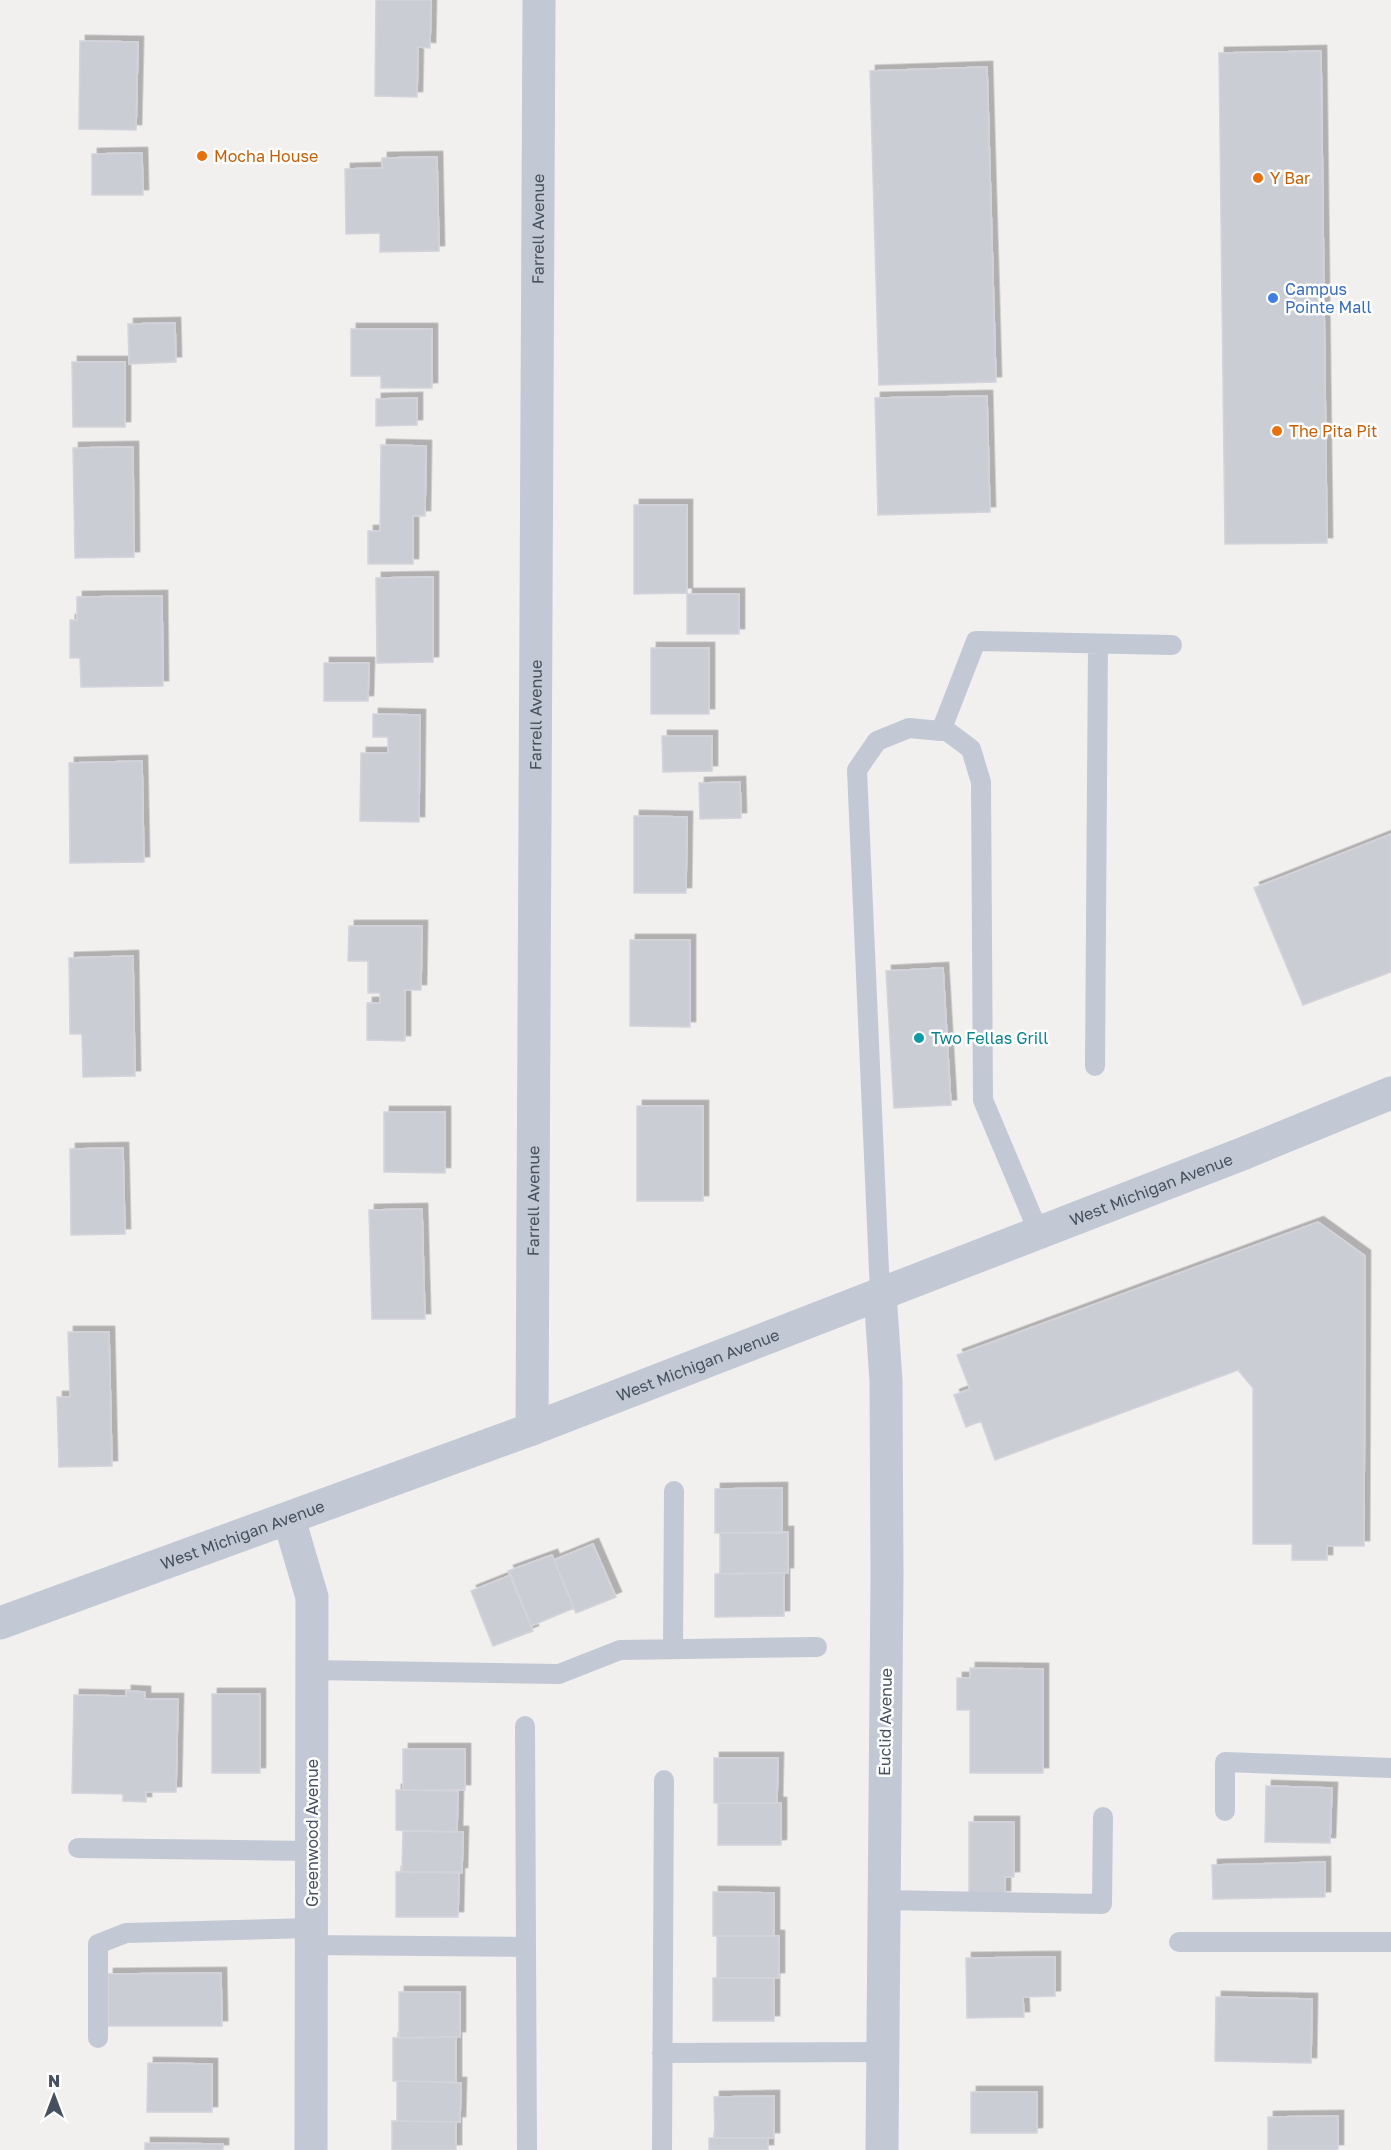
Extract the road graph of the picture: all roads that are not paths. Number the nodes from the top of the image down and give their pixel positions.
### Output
1 (539, 0) edge
2 (1098, 644) junction
3 (1172, 645) dead end
4 (941, 731) junction
5 (1095, 1066) dead end
6 (1391, 1093) edge
7 (1039, 1233) junction
8 (880, 1293) junction
9 (532, 1429) junction
10 (674, 1491) dead end
11 (289, 1519) junction
12 (0, 1623) edge
13 (817, 1647) dead end
14 (674, 1650) junction
15 (312, 1670) junction
16 (525, 1726) dead end
17 (1391, 1768) edge
18 (664, 1780) dead end
19 (1225, 1811) dead end
20 (1103, 1817) dead end
21 (78, 1848) dead end
22 (312, 1851) junction
23 (884, 1900) junction
24 (312, 1937) junction
25 (1179, 1942) dead end
26 (1391, 1942) edge
27 (526, 1947) junction
28 (98, 2038) dead end
29 (883, 2052) junction
30 (662, 2053) junction
31 (312, 2150) edge
32 (527, 2150) edge
33 (662, 2150) edge
34 (882, 2150) edge

1 - 9 street, Farrell Avenue
2 - 3 lane
2 - 4 lane
2 - 5 lane
4 - 7 lane
4 - 8 lane
6 - 7 street, West Michigan Avenue
7 - 8 street, West Michigan Avenue
8 - 9 street, West Michigan Avenue
8 - 23 street, Euclid Avenue
9 - 11 street, West Michigan Avenue
10 - 14 lane
11 - 12 street, West Michigan Avenue
11 - 15 street, Greenwood Avenue
13 - 14 lane
14 - 15 lane
15 - 22 street, Greenwood Avenue
16 - 27 lane
17 - 19 lane
18 - 30 lane
20 - 23 lane
21 - 22 lane
22 - 24 street, Greenwood Avenue
23 - 29 street, Euclid Avenue
24 - 27 lane
24 - 28 lane
24 - 31 street, Greenwood Avenue
25 - 26 lane
27 - 32 lane
29 - 30 lane
29 - 34 street, Euclid Avenue
30 - 33 lane

